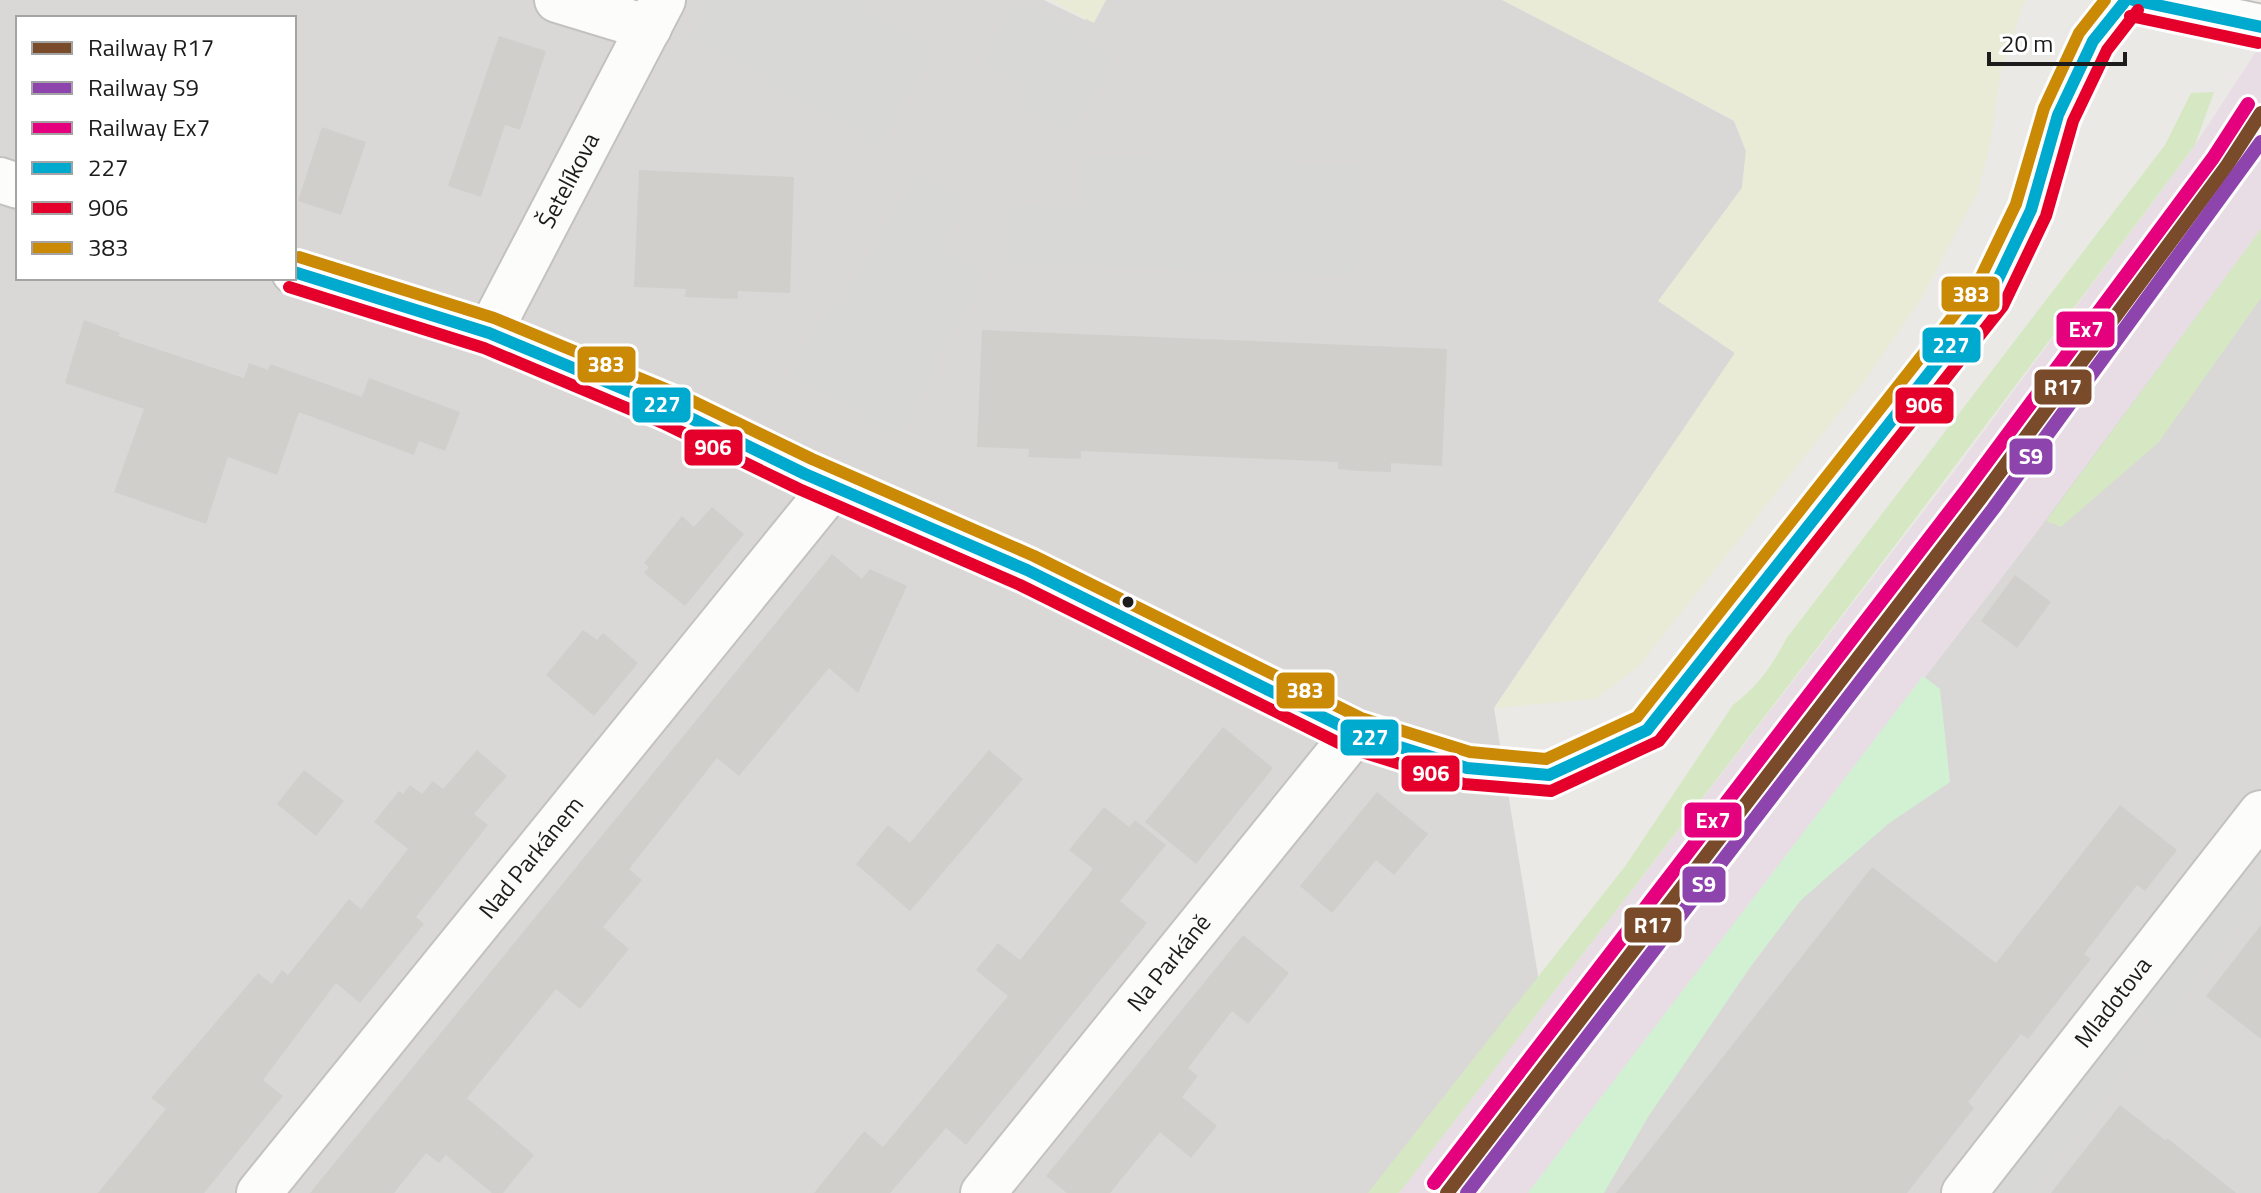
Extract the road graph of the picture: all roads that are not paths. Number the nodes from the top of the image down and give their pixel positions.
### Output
1 (557, 0) edge
2 (2126, 0) edge
3 (2133, 0) edge
4 (656, 14) edge
5 (2259, 26) edge
6 (296, 273) edge
7 (489, 333) junction
8 (833, 486) junction
9 (1355, 733) junction
10 (2261, 813) edge
11 (259, 1193) edge
12 (983, 1193) edge
13 (1964, 1193) edge

1 - 4 street, Šetelíkova
2 - 9 street
3 - 5 street
4 - 7 street, Šetelíkova
6 - 7 street
7 - 8 street
8 - 9 street
8 - 11 street, Nad Parkánem
9 - 12 street, Na Parkáně
10 - 13 street, Mladotova

